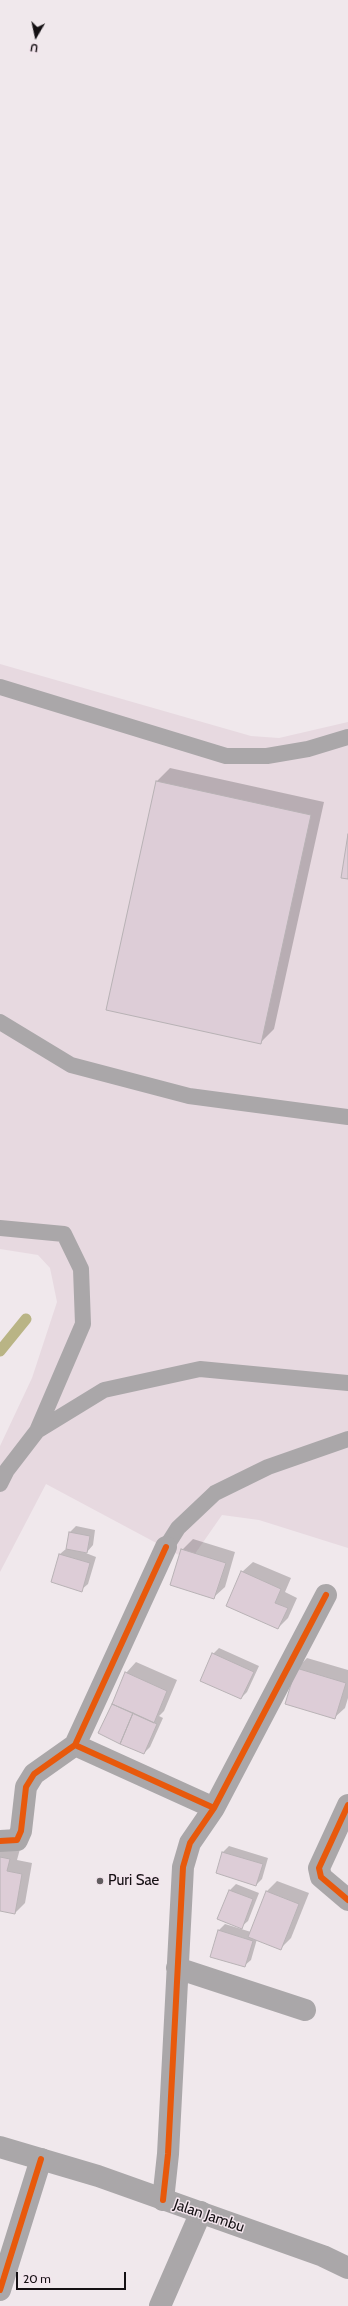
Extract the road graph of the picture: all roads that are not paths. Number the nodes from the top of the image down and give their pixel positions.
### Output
1 (0, 687) edge
2 (348, 737) edge
3 (0, 1022) edge
4 (348, 1118) edge
5 (0, 1228) edge
6 (348, 1382) edge
7 (37, 1431) junction
8 (348, 1439) edge
9 (0, 1484) edge
10 (166, 1547) joint
11 (326, 1595) dead end
12 (75, 1745) junction
13 (348, 1805) edge
14 (214, 1808) junction
15 (0, 1842) edge
16 (348, 1900) edge
17 (177, 1968) junction
18 (305, 2010) dead end
19 (0, 2147) edge
20 (41, 2159) junction
21 (163, 2200) junction
22 (201, 2212) junction
23 (348, 2268) edge
24 (0, 2290) edge
25 (160, 2306) edge

1 - 2 lane
3 - 4 lane
5 - 7 lane
6 - 7 lane
7 - 9 lane
8 - 10 lane
10 - 12 street
11 - 14 street
12 - 14 street
12 - 15 street
13 - 16 street
14 - 17 street
17 - 18 street
17 - 21 street
19 - 20 street, Jalan Jambu
20 - 21 street, Jalan Jambu
20 - 24 street
21 - 22 street, Jalan Jambu
22 - 23 street, Jalan Jambu
22 - 25 street

